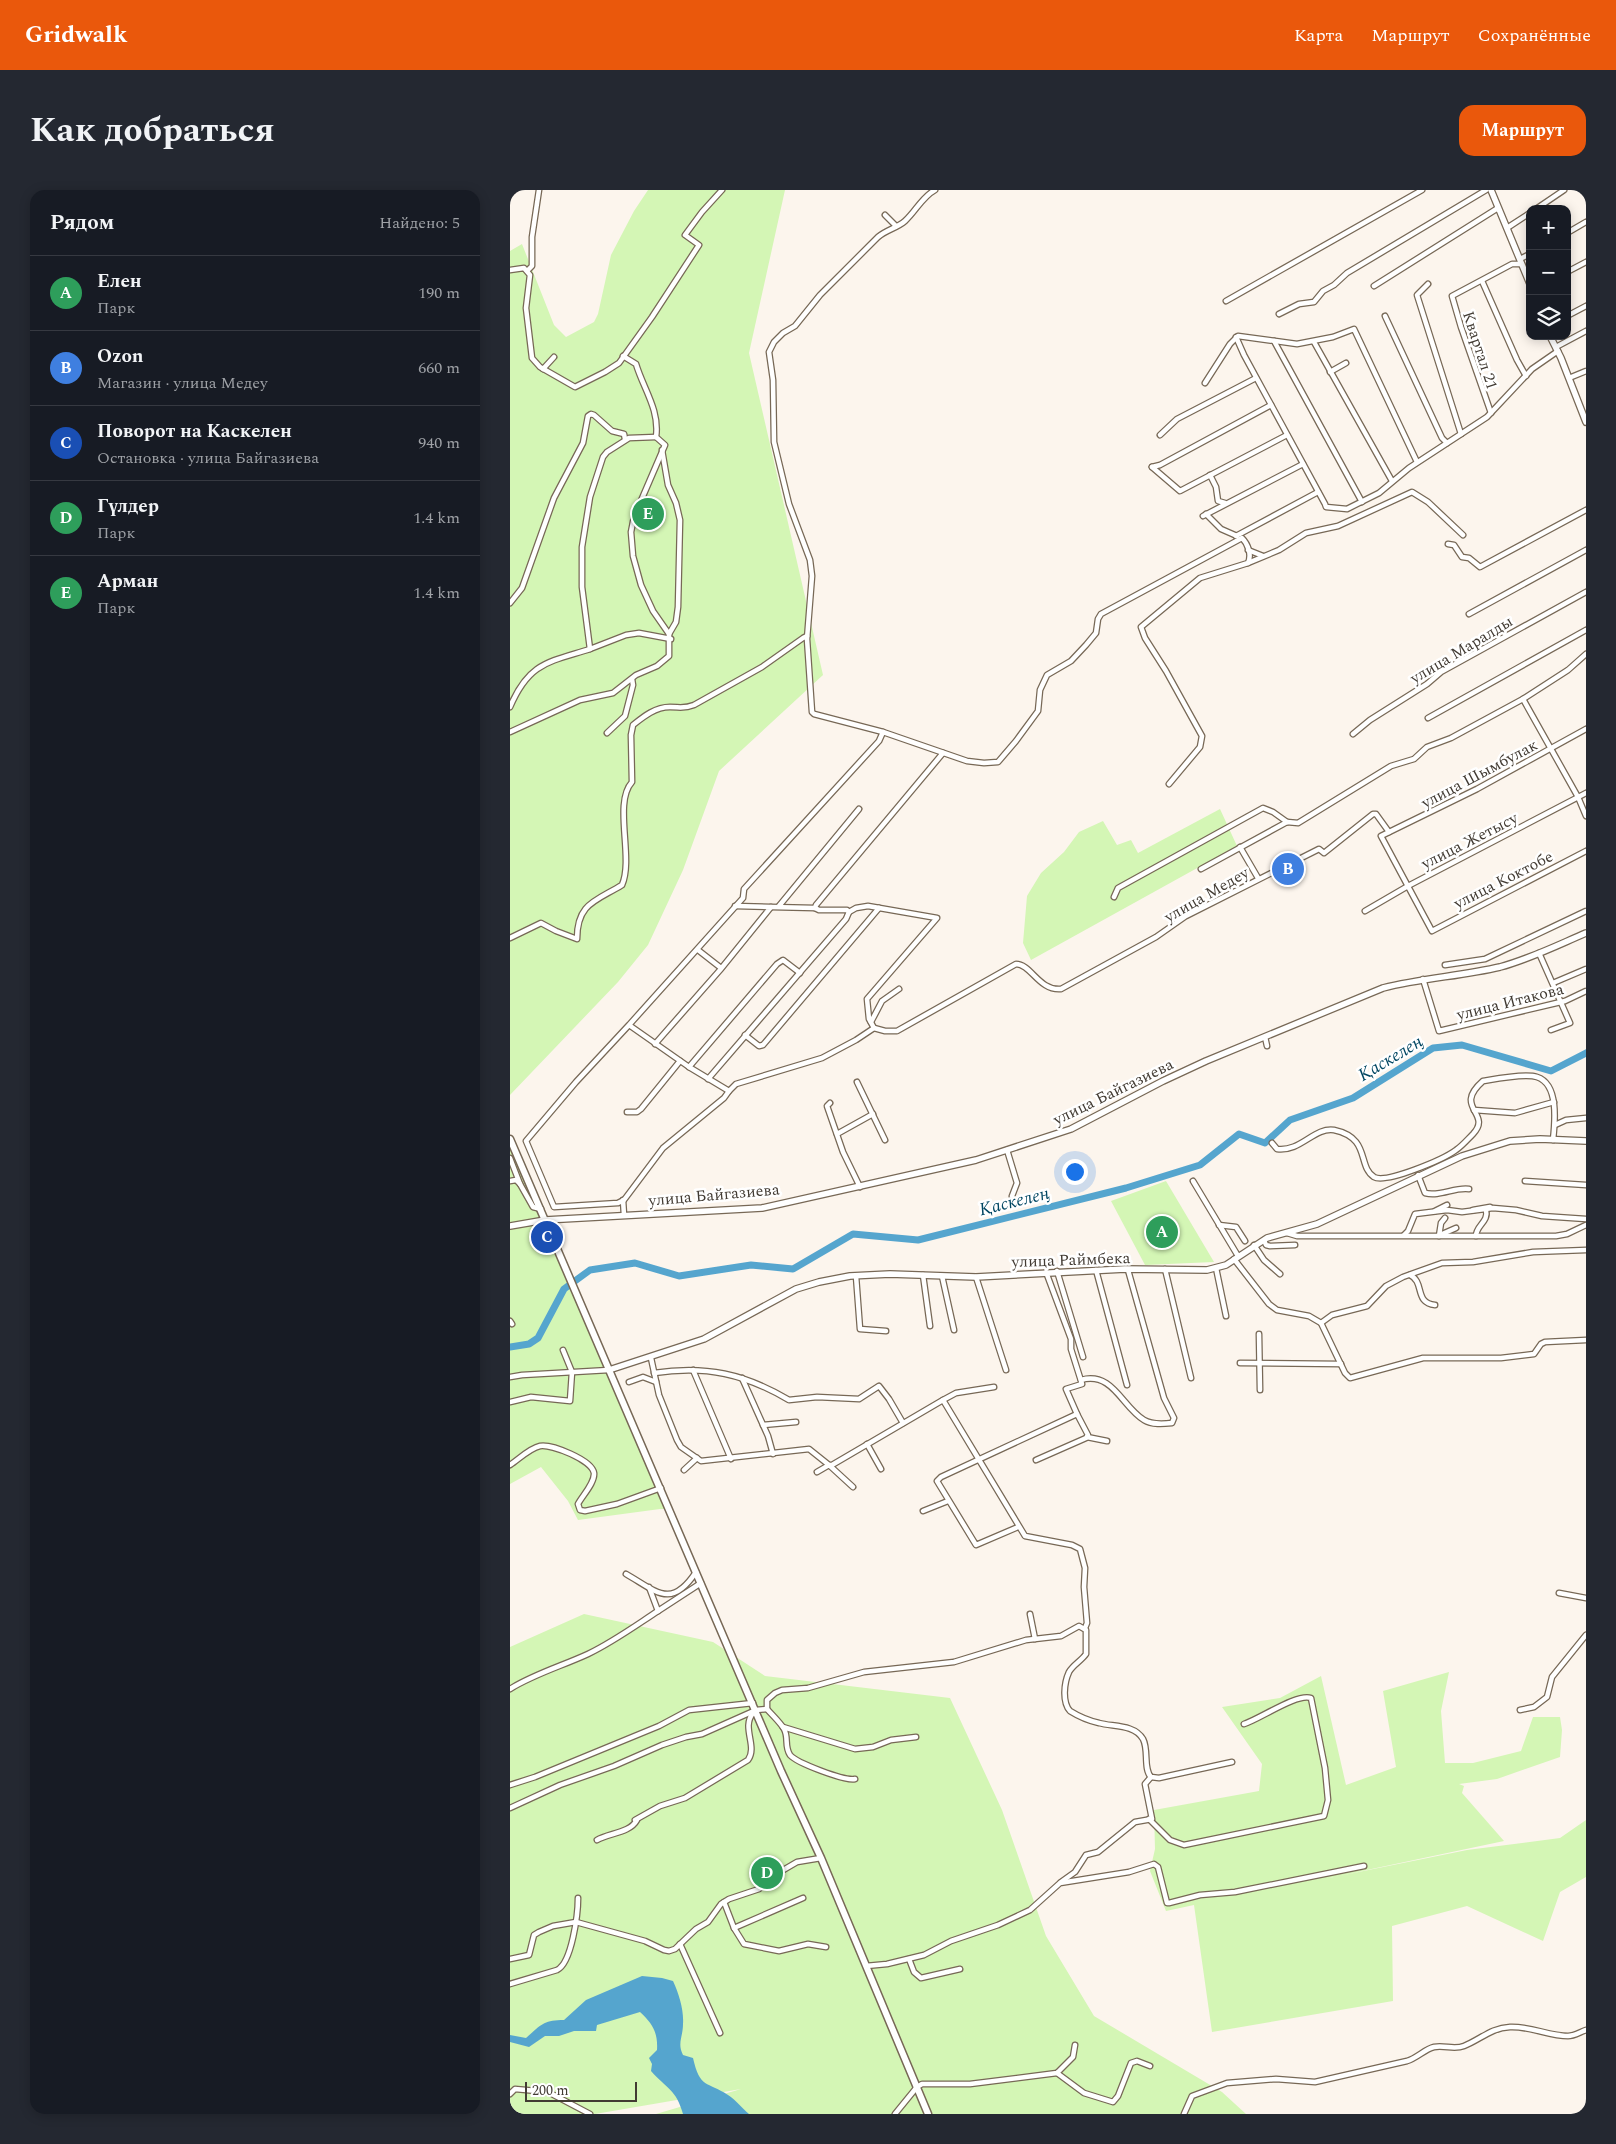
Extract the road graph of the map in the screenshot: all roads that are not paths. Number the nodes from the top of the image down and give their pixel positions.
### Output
1 (539, 190) edge
2 (722, 190) edge
3 (935, 190) edge
4 (1422, 190) edge
5 (1486, 190) edge
6 (1491, 190) edge
7 (1564, 190) edge
8 (1542, 205) edge
9 (1498, 208) junction
10 (885, 215) dead end
11 (1526, 216) edge
12 (1586, 222) edge
13 (896, 226) junction
14 (1507, 228) junction
15 (1571, 230) edge
16 (1526, 257) edge
17 (1521, 261) junction
18 (1586, 262) edge
19 (510, 270) edge
20 (528, 270) junction
21 (1571, 270) edge
22 (1526, 274) edge
23 (1482, 281) junction
24 (1428, 284) dead end
25 (1374, 286) dead end
26 (1226, 301) dead end
27 (1586, 306) edge
28 (1279, 314) dead end
29 (1571, 314) edge
30 (1385, 316) dead end
31 (1586, 331) edge
32 (1236, 337) junction
33 (1552, 340) edge
34 (1274, 341) junction
35 (1314, 342) junction
36 (1557, 349) junction
37 (623, 356) junction
38 (554, 357) dead end
39 (1346, 363) dead end
40 (1340, 366) junction
41 (543, 369) junction
42 (1586, 371) edge
43 (1330, 372) junction
44 (1526, 376) junction
45 (1256, 378) junction
46 (1334, 378) junction
47 (1569, 378) junction
48 (1205, 383) dead end
49 (1271, 406) junction
50 (1583, 409) edge
51 (1490, 413) junction
52 (1586, 422) edge
53 (1461, 434) junction
54 (1160, 435) dead end
55 (1287, 435) junction
56 (656, 437) junction
57 (625, 439) junction
58 (1447, 443) junction
59 (662, 450) junction
60 (1417, 462) junction
61 (1303, 464) junction
62 (1210, 475) junction
63 (1392, 481) junction
64 (1318, 492) junction
65 (1362, 502) junction
66 (1227, 504) junction
67 (1586, 510) edge
68 (1464, 535) dead end
69 (1236, 536) junction
70 (1242, 538) junction
71 (1448, 544) dead end
72 (1248, 550) junction
73 (1586, 550) edge
74 (1263, 556) junction
75 (1248, 563) junction
76 (1586, 592) edge
77 (510, 602) edge
78 (1469, 614) dead end
79 (1586, 630) edge
80 (807, 636) junction
81 (670, 637) junction
82 (590, 649) junction
83 (1586, 654) edge
84 (632, 679) junction
85 (1523, 699) junction
86 (510, 707) edge
87 (625, 714) junction
88 (1428, 718) dead end
89 (633, 725) junction
90 (1586, 729) edge
91 (510, 732) edge
92 (883, 732) junction
93 (607, 733) dead end
94 (1353, 734) dead end
95 (1551, 749) junction
96 (943, 753) junction
97 (1170, 784) dead end
98 (1586, 793) edge
99 (1578, 797) junction
100 (859, 809) dead end
101 (1586, 816) edge
102 (1287, 822) junction
103 (1389, 832) junction
104 (1240, 847) junction
105 (1586, 851) edge
106 (1201, 869) dead end
107 (1258, 878) junction
108 (1408, 886) junction
109 (1114, 897) dead end
110 (735, 906) junction
111 (779, 906) junction
112 (771, 907) junction
113 (815, 908) junction
114 (879, 908) junction
115 (1365, 911) dead end
116 (1586, 911) edge
117 (849, 912) junction
118 (1586, 933) edge
119 (510, 938) edge
120 (698, 950) junction
121 (1539, 953) junction
122 (1445, 965) dead end
123 (721, 968) junction
124 (1586, 969) edge
125 (800, 973) junction
126 (1424, 979) junction
127 (1553, 983) junction
128 (899, 989) dead end
129 (1586, 992) edge
130 (1562, 1002) junction
131 (630, 1026) junction
132 (872, 1026) junction
133 (1552, 1030) dead end
134 (745, 1035) junction
135 (1265, 1037) junction
136 (655, 1044) junction
137 (1267, 1046) dead end
138 (680, 1060) junction
139 (689, 1067) junction
140 (708, 1079) junction
141 (857, 1082) dead end
142 (729, 1090) junction
143 (1554, 1102) junction
144 (830, 1103) dead end
145 (1474, 1110) junction
146 (627, 1112) dead end
147 (873, 1114) junction
148 (1586, 1118) edge
149 (1554, 1125) junction
150 (836, 1134) junction
151 (510, 1139) edge
152 (885, 1140) dead end
153 (1553, 1140) junction
154 (1586, 1141) edge
155 (1272, 1143) dead end
156 (1007, 1150) junction
157 (510, 1158) edge
158 (1418, 1175) junction
159 (510, 1181) edge
160 (1193, 1181) dead end
161 (1525, 1181) dead end
162 (520, 1184) junction
163 (1586, 1185) edge
164 (860, 1187) junction
165 (1469, 1189) dead end
166 (1012, 1196) dead end
167 (623, 1200) junction
168 (1447, 1205) dead end
169 (1493, 1208) junction
170 (541, 1209) junction
171 (1486, 1210) junction
172 (1434, 1212) junction
173 (1469, 1212) junction
174 (624, 1215) junction
175 (1445, 1218) dead end
176 (1586, 1219) edge
177 (545, 1220) junction
178 (1219, 1225) junction
179 (1586, 1225) edge
180 (510, 1226) edge
181 (1456, 1228) dead end
182 (1287, 1233) junction
183 (1404, 1235) junction
184 (1439, 1236) junction
185 (1476, 1236) junction
186 (1264, 1240) junction
187 (1245, 1241) dead end
188 (1254, 1245) junction
189 (1295, 1245) dead end
190 (1586, 1250) edge
191 (1236, 1258) junction
192 (1216, 1268) junction
193 (1165, 1269) junction
194 (1096, 1270) junction
195 (1128, 1270) junction
196 (1057, 1271) junction
197 (1046, 1272) junction
198 (923, 1274) junction
199 (1280, 1274) dead end
200 (1409, 1274) junction
201 (856, 1276) junction
202 (942, 1276) junction
203 (976, 1276) junction
204 (1435, 1305) dead end
205 (1226, 1316) dead end
206 (1321, 1323) junction
207 (930, 1326) dead end
208 (1068, 1329) junction
209 (954, 1330) dead end
210 (886, 1331) dead end
211 (1259, 1334) dead end
212 (1077, 1336) junction
213 (1586, 1340) edge
214 (563, 1350) dead end
215 (1084, 1357) dead end
216 (651, 1358) junction
217 (1260, 1362) junction
218 (1240, 1363) dead end
219 (1341, 1364) junction
220 (610, 1370) junction
221 (693, 1370) junction
222 (1006, 1370) dead end
223 (572, 1372) junction
224 (654, 1373) junction
225 (510, 1377) edge
226 (742, 1378) junction
227 (1192, 1378) dead end
228 (1081, 1380) junction
229 (629, 1382) dead end
230 (656, 1382) junction
231 (1127, 1385) dead end
232 (994, 1387) dead end
233 (1260, 1390) dead end
234 (943, 1400) junction
235 (510, 1402) edge
236 (1077, 1414) junction
237 (796, 1422) dead end
238 (903, 1423) junction
239 (763, 1424) junction
240 (1087, 1436) junction
241 (1107, 1441) dead end
242 (867, 1444) junction
243 (773, 1454) junction
244 (697, 1458) junction
245 (731, 1458) junction
246 (978, 1460) junction
247 (1036, 1460) dead end
248 (511, 1463) edge
249 (829, 1465) junction
250 (881, 1469) dead end
251 (684, 1470) dead end
252 (817, 1472) dead end
253 (854, 1487) dead end
254 (661, 1488) junction
255 (948, 1501) junction
256 (923, 1511) dead end
257 (1018, 1527) junction
258 (696, 1571) junction
259 (626, 1574) dead end
260 (701, 1583) junction
261 (649, 1587) junction
262 (1558, 1593) dead end
263 (1586, 1598) edge
264 (658, 1611) junction
265 (1030, 1614) dead end
266 (1085, 1628) junction
267 (1586, 1635) edge
268 (1035, 1639) junction
269 (510, 1690) edge
270 (752, 1703) junction
271 (767, 1709) junction
272 (756, 1710) junction
273 (1520, 1710) dead end
274 (1244, 1724) dead end
275 (783, 1727) junction
276 (916, 1737) dead end
277 (1232, 1762) dead end
278 (1151, 1777) junction
279 (855, 1779) dead end
280 (510, 1785) edge
281 (510, 1808) edge
282 (1149, 1819) junction
283 (597, 1840) dead end
284 (821, 1858) junction
285 (1364, 1866) dead end
286 (1060, 1884) junction
287 (578, 1898) dead end
288 (803, 1898) dead end
289 (724, 1902) junction
290 (576, 1922) junction
291 (734, 1928) junction
292 (680, 1944) junction
293 (826, 1947) dead end
294 (510, 1959) edge
295 (909, 1959) junction
296 (866, 1966) junction
297 (960, 1969) dead end
298 (510, 1984) edge
299 (1586, 2030) edge
300 (720, 2032) dead end
301 (1075, 2045) dead end
302 (1150, 2066) dead end
303 (1057, 2073) junction
304 (917, 2087) junction
305 (510, 2094) edge
306 (590, 2114) edge
307 (895, 2114) edge
308 (928, 2114) edge
309 (1184, 2114) edge

1 - 20 street
2 - 37 street
3 - 13 street
4 - 26 street
5 - 28 street
6 - 9 street
7 - 8 street
9 - 14 street
9 - 25 street
10 - 13 street
11 - 14 street
12 - 15 street
13 - 80 street
14 - 17 street
16 - 17 street
17 - 22 street
17 - 23 street
18 - 21 street
19 - 20 street
20 - 41 street
23 - 44 street
23 - 51 street, Квартал 21
24 - 53 street
27 - 29 street
30 - 58 street
31 - 36 street
32 - 34 street
32 - 45 street
32 - 48 street
33 - 36 street
34 - 35 street
34 - 65 street
35 - 43 street
35 - 60 street
36 - 44 street
36 - 47 street
37 - 41 street
37 - 56 street
38 - 41 street
39 - 40 street
40 - 43 street
40 - 46 street
42 - 47 street
43 - 46 street
44 - 51 street
45 - 49 street
45 - 54 street
46 - 63 street
47 - 50 street
49 - 55 street
49 - 62 street
50 - 52 street
51 - 53 street
53 - 58 street
55 - 61 street
55 - 62 street
56 - 57 street
56 - 59 street
57 - 77 street
57 - 82 street
58 - 60 street
59 - 81 street
59 - 81 street
60 - 63 street
61 - 64 street
61 - 66 street
62 - 66 street
63 - 65 street
64 - 65 street
64 - 69 street
66 - 69 street
67 - 71 street
68 - 74 street
69 - 70 street
70 - 72 street
70 - 96 street
72 - 74 street
72 - 75 street
73 - 78 street
74 - 75 street
75 - 97 street
76 - 94 street, улица Маралды
79 - 88 street
80 - 89 street
80 - 92 street
81 - 82 street
81 - 84 street
82 - 86 street
83 - 85 street
84 - 87 street
84 - 91 street
85 - 95 street
85 - 102 street
87 - 89 street
87 - 93 street
89 - 119 street
90 - 95 street, улица Шымбулак
92 - 96 street
92 - 110 street
95 - 99 street
95 - 103 street, улица Шымбулак
96 - 113 street
98 - 99 street, улица Жетысу
99 - 101 street
99 - 108 street, улица Жетысу
100 - 111 street
102 - 104 street
102 - 109 street
103 - 107 street, улица Медеу
103 - 108 street, улица Шымбулак
104 - 106 street
104 - 107 street
105 - 108 street, улица Коктобе
107 - 132 street, улица Медеу
108 - 115 street, улица Жетысу
110 - 112 street
110 - 120 street
111 - 112 street
111 - 113 street
112 - 123 street
113 - 117 street
114 - 117 street
114 - 132 street
114 - 134 street
116 - 122 street
117 - 125 street
118 - 121 street, улица Байгазиева
120 - 123 street
120 - 131 street
121 - 126 street, улица Байгазиева
121 - 127 street
123 - 136 street
124 - 127 street
125 - 134 street
125 - 139 street
126 - 130 street, улица Итакова
126 - 135 street, улица Байгазиева
127 - 130 street
128 - 132 street
129 - 130 street, улица Итакова
130 - 133 street
131 - 136 street
131 - 167 street
132 - 142 street
134 - 140 street
135 - 137 street
135 - 156 street, улица Байгазиева
136 - 138 street
138 - 139 street
138 - 146 street
139 - 140 street
140 - 142 street
141 - 147 street
142 - 167 street
143 - 145 street
143 - 145 street
143 - 149 street
144 - 150 street
145 - 155 street
147 - 150 street
147 - 152 street
148 - 149 street
149 - 153 street
150 - 164 street
151 - 170 main road
153 - 154 street, улица Раймбека
153 - 158 street, улица Раймбека
156 - 164 street, улица Байгазиева
156 - 166 street
157 - 162 street
158 - 165 street
158 - 182 street, улица Раймбека
159 - 162 street
160 - 178 street
161 - 163 street
162 - 170 street
164 - 174 street, улица Байгазиева
167 - 174 street
168 - 172 street
169 - 171 street
169 - 173 street
169 - 176 street
170 - 177 main road
171 - 173 street
171 - 185 street
172 - 173 street
172 - 183 street
174 - 177 street, улица Байгазиева
175 - 184 street
177 - 180 street, улица Байгазиева
177 - 220 main road
178 - 187 street
178 - 191 street
179 - 185 street
181 - 184 street
182 - 183 street
182 - 186 street, улица Раймбека
183 - 184 street
184 - 185 street
186 - 188 street, улица Раймбека
186 - 189 street
188 - 191 street, улица Раймбека
188 - 199 street
190 - 200 street
191 - 192 street, улица Раймбека
191 - 206 street
192 - 193 street, улица Раймбека
192 - 205 street
193 - 195 street, улица Раймбека
193 - 227 street
194 - 195 street, улица Раймбека
194 - 196 street, улица Раймбека
194 - 231 street
195 - 228 street
196 - 197 street, улица Раймбека
196 - 212 street
197 - 203 street, улица Раймбека
197 - 208 street
198 - 201 street, улица Раймбека
198 - 202 street, улица Раймбека
198 - 207 street
200 - 204 street
200 - 206 street
201 - 210 street
201 - 216 street, улица Раймбека
202 - 203 street, улица Раймбека
202 - 209 street
203 - 222 street
206 - 219 street
208 - 212 street
208 - 228 street
211 - 217 street
212 - 215 street
213 - 219 street
214 - 223 street
216 - 220 street, улица Раймбека
216 - 224 street
217 - 218 street
217 - 219 street
217 - 233 street
220 - 223 street
220 - 254 main road
221 - 224 street
221 - 226 street
221 - 245 street
223 - 225 street
223 - 235 street
224 - 230 street
226 - 238 street
226 - 239 street
228 - 236 street
229 - 230 street
230 - 244 street
232 - 234 street
234 - 238 street
234 - 246 street
236 - 240 street
236 - 246 street
237 - 239 street
238 - 242 street
239 - 243 street
240 - 241 street
240 - 247 street
242 - 249 street
242 - 250 street
243 - 245 street
243 - 249 street
244 - 245 street
244 - 251 street
246 - 255 street
246 - 257 street
248 - 254 street
249 - 252 street
249 - 253 street
254 - 258 main road
255 - 256 street
255 - 257 street
257 - 266 street
258 - 260 main road
258 - 261 street
259 - 261 street
260 - 264 street
260 - 270 main road
261 - 264 street
262 - 263 street
264 - 269 street
265 - 268 street
266 - 268 street
266 - 278 street
267 - 273 street
268 - 271 street
270 - 272 main road
270 - 280 street
271 - 272 street
271 - 275 street
272 - 281 street
272 - 283 street
272 - 284 main road
274 - 282 street
275 - 276 street
275 - 279 street
277 - 278 street
278 - 282 street
282 - 286 street
284 - 289 street
284 - 296 main road
285 - 286 street
286 - 295 street
287 - 290 street
288 - 291 street
289 - 291 street
289 - 292 street
290 - 292 street
290 - 294 street
290 - 298 street
291 - 293 street
292 - 300 street
295 - 296 street
295 - 297 street
296 - 304 main road
299 - 309 street
301 - 303 street
302 - 303 street
303 - 304 street
304 - 307 street
304 - 308 main road
305 - 306 street

